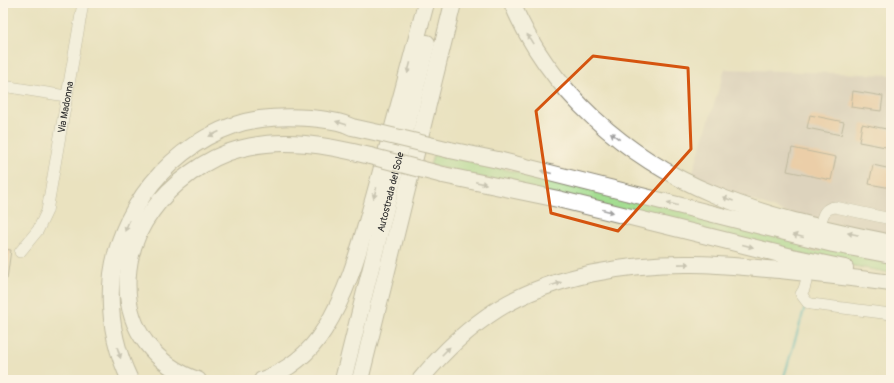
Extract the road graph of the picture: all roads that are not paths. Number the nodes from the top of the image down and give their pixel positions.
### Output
1 (83, 3) edge
2 (426, 3) edge
3 (437, 3) edge
4 (453, 3) edge
5 (512, 3) edge
6 (3, 86) edge
7 (66, 96) junction
8 (891, 219) edge
9 (820, 222) tunnel mouth
10 (891, 243) edge
11 (20, 252) dead end
12 (891, 254) edge
13 (891, 277) edge
14 (806, 282) dead end
15 (891, 283) edge
16 (891, 314) edge
17 (130, 380) edge
18 (198, 380) edge
19 (262, 380) edge
20 (343, 380) edge
21 (360, 380) edge
22 (420, 380) edge

1 - 7 street, Via Madonna
2 -> 19 highway
3 - 20 highway, Autostrada del Sole
4 - 21 highway, Autostrada del Sole
10 -> 5 highway
6 - 7 street
7 - 11 street, Via Madonna
8 - 9 street
12 -> 17 highway, bridge
18 -> 13 highway, bridge
14 - 16 street
22 -> 15 highway

